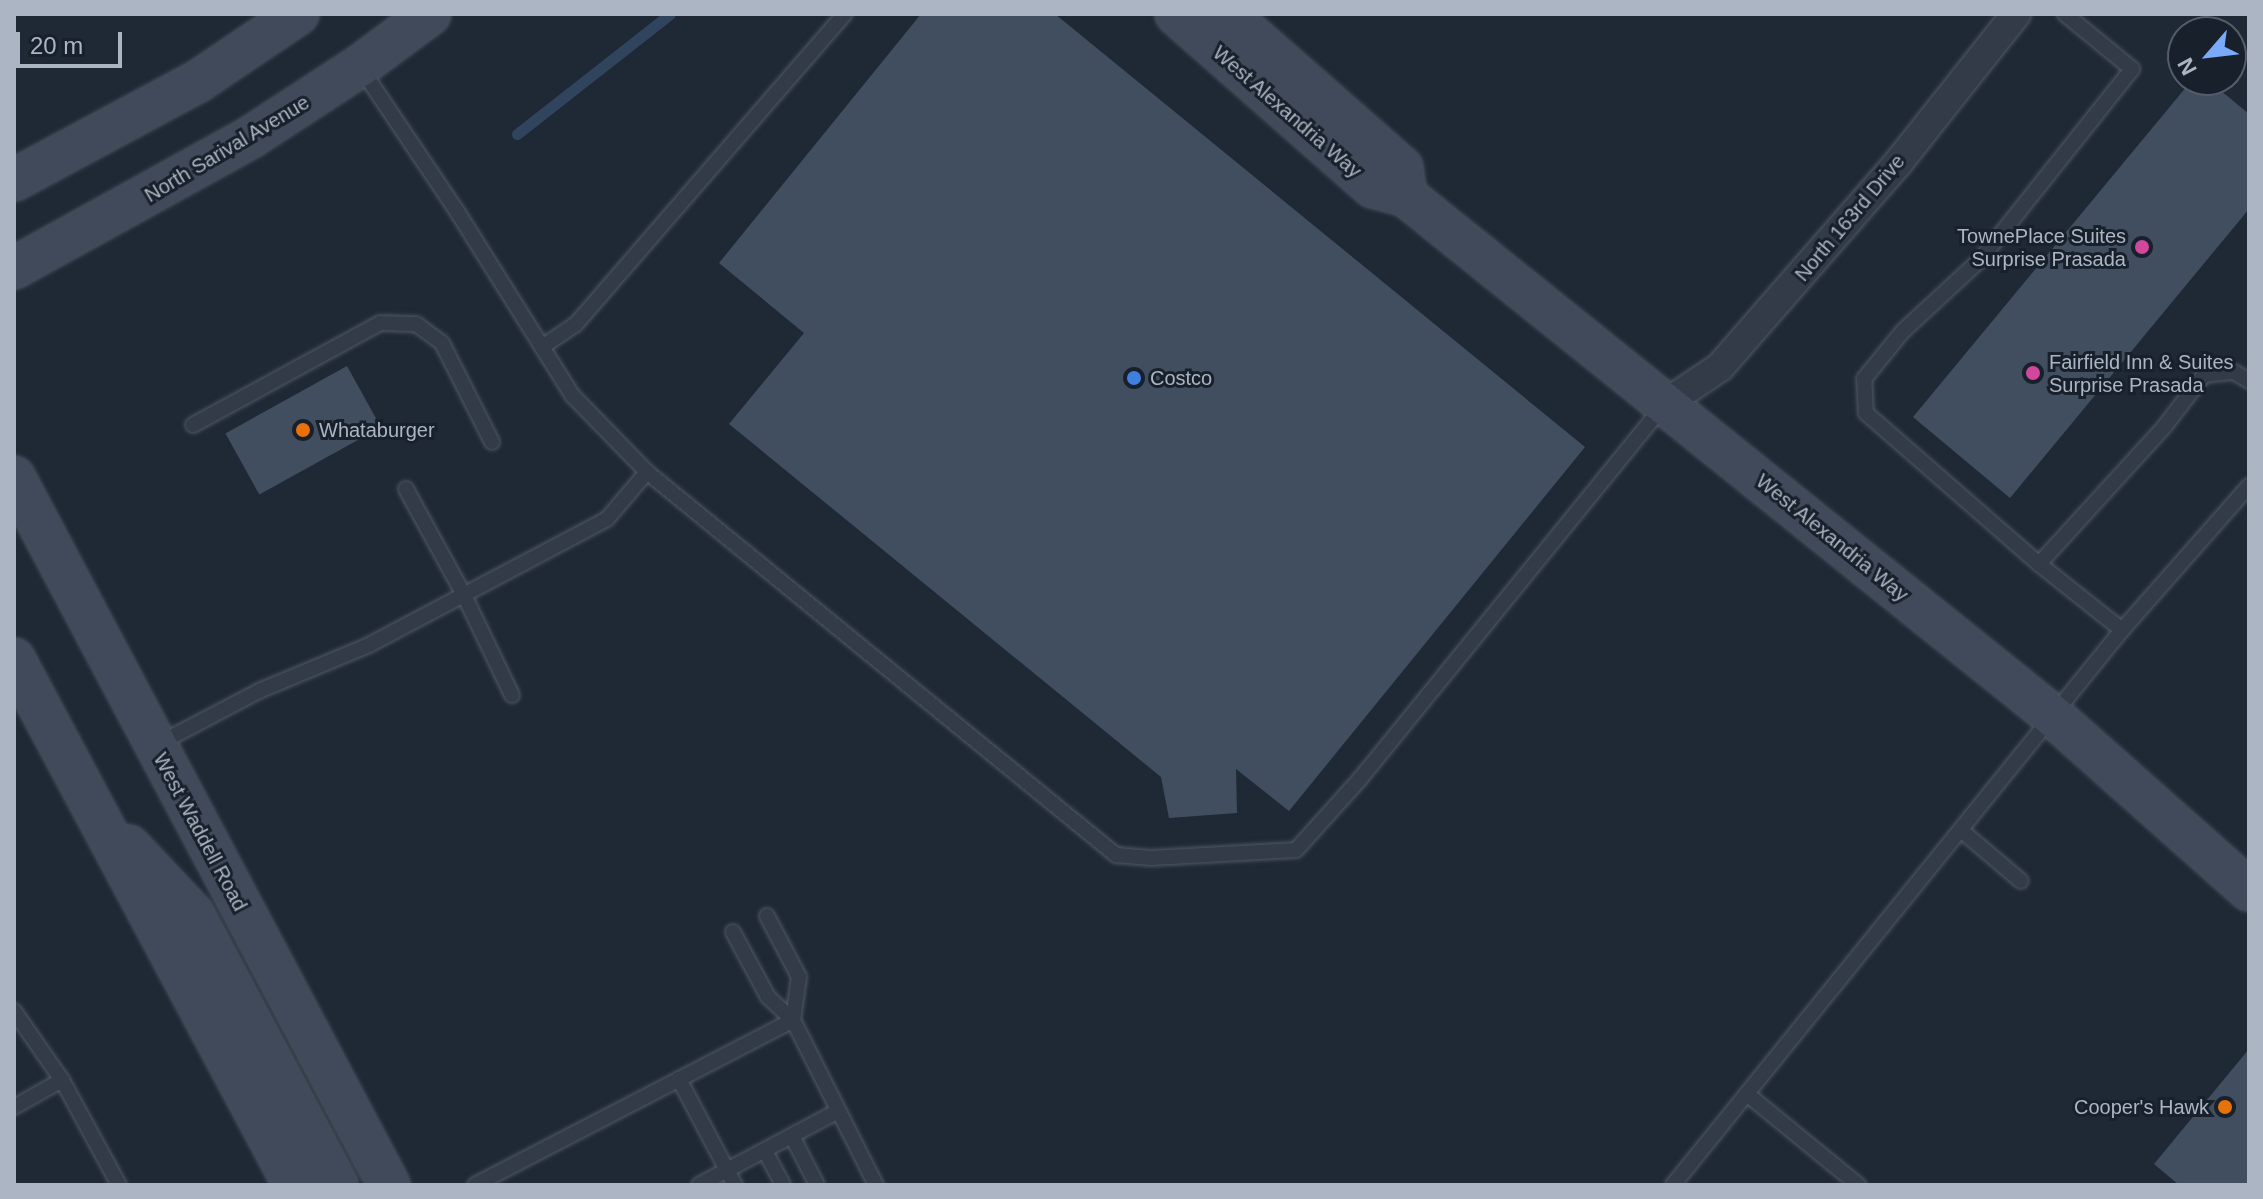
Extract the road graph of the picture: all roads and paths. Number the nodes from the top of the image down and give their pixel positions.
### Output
1 (298, 14) edge
2 (430, 14) edge
3 (845, 14) edge
4 (1176, 14) edge
5 (1227, 14) edge
6 (2016, 14) edge
7 (2065, 14) edge
8 (360, 66) junction
9 (14, 180) edge
10 (1406, 196) junction
11 (14, 268) edge
12 (542, 347) junction
13 (2249, 381) edge
14 (1665, 404) junction
15 (193, 425) dead end
16 (492, 442) dead end
17 (647, 472) junction
18 (14, 477) edge
19 (2249, 486) edge
20 (406, 489) dead end
21 (2039, 564) junction
22 (464, 595) junction
23 (2122, 630) junction
24 (14, 659) edge
25 (512, 695) dead end
26 (2053, 716) junction
27 (155, 746) junction
28 (91, 805) junction
29 (1962, 831) junction
30 (2021, 881) dead end
31 (2249, 890) edge
32 (767, 916) dead end
33 (733, 932) dead end
34 (14, 1011) edge
35 (793, 1020) junction
36 (679, 1079) junction
37 (62, 1080) junction
38 (1747, 1094) junction
39 (14, 1107) edge
40 (838, 1111) junction
41 (792, 1136) junction
42 (765, 1151) junction
43 (727, 1170) junction
44 (119, 1185) edge
45 (294, 1185) edge
46 (337, 1185) edge
47 (389, 1185) edge
48 (475, 1185) edge
49 (699, 1185) edge
50 (735, 1185) edge
51 (783, 1185) edge
52 (817, 1185) edge
53 (876, 1185) edge
54 (1673, 1185) edge
55 (1858, 1185) edge

1 - 9 main road
2 - 8 main road, North Sarival Avenue
3 - 12 lane
4 - 10 main road, West Alexandria Way
5 - 10 main road, West Alexandria Way
6 - 14 street, North 163rd Drive
7 - 21 lane
8 - 11 main road, North Sarival Avenue
8 - 12 lane
10 - 14 main road, West Alexandria Way
12 - 17 lane
13 - 21 lane
14 - 17 lane
14 - 26 main road, West Alexandria Way
15 - 16 lane
17 - 22 lane
18 - 27 main road, West Waddell Road
19 - 23 lane
20 - 22 lane
21 - 23 lane
22 - 25 lane
22 - 27 lane
23 - 26 lane
24 - 28 main road
26 - 29 lane
26 - 31 main road, West Alexandria Way
27 - 47 main road, West Waddell Road
28 - 45 main road
28 - 46 main road
29 - 30 lane
29 - 38 lane
32 - 35 lane
33 - 35 lane
34 - 37 lane
35 - 36 lane
35 - 40 lane
36 - 43 lane
36 - 48 lane
37 - 39 lane
37 - 44 lane
38 - 54 lane
38 - 55 lane
40 - 41 lane
40 - 53 lane
41 - 42 lane
41 - 52 lane
42 - 43 lane
42 - 51 lane
43 - 49 lane
43 - 50 lane

